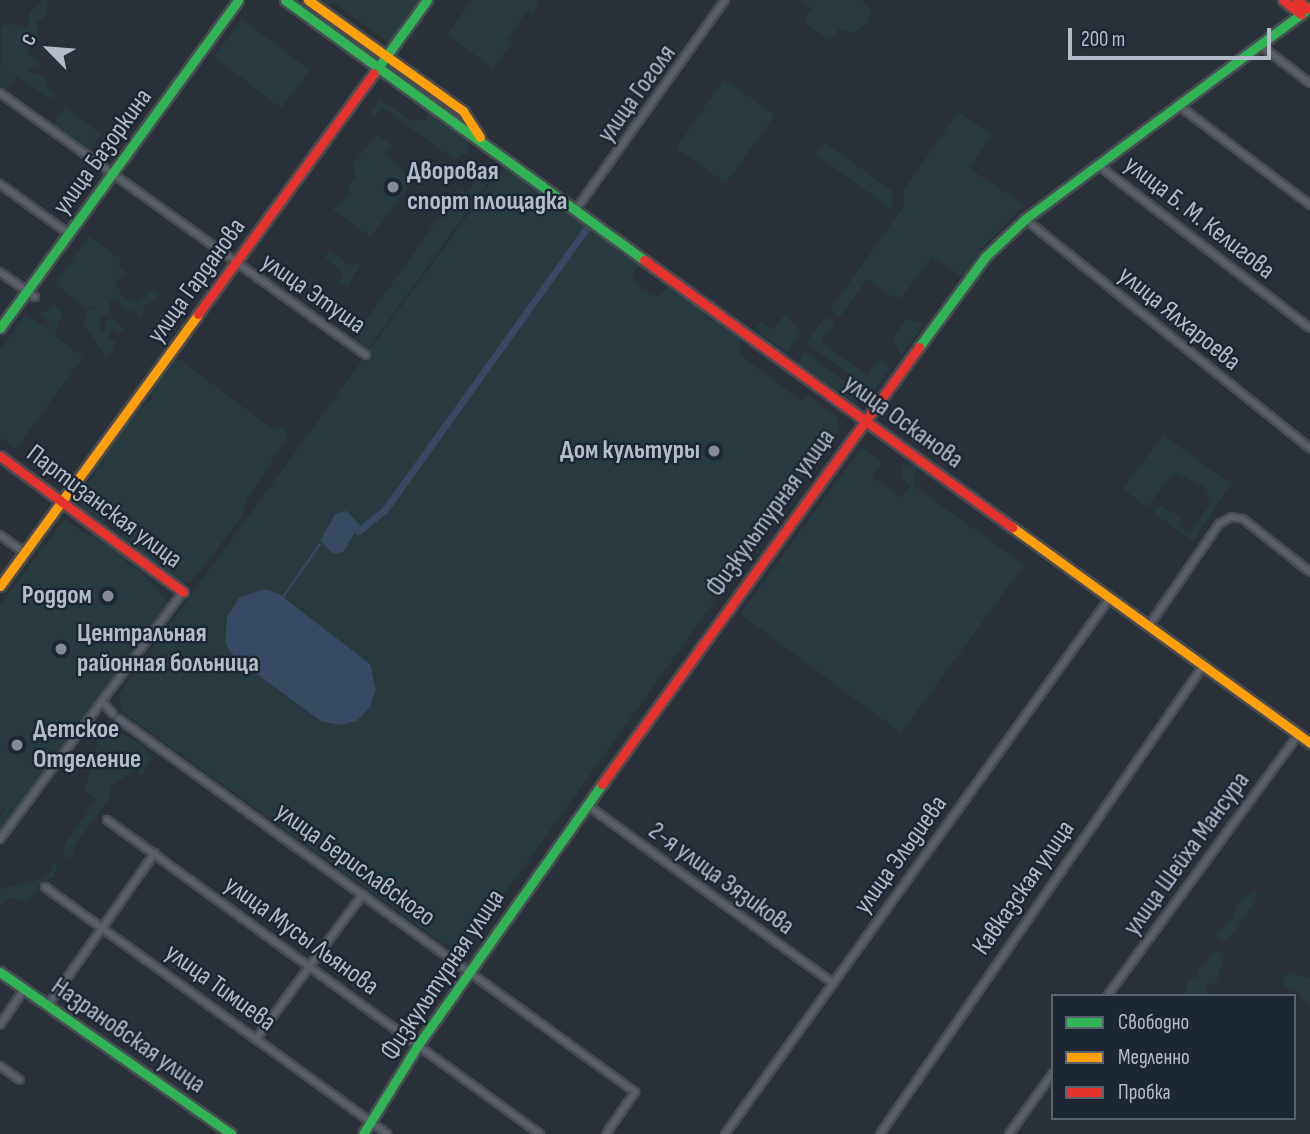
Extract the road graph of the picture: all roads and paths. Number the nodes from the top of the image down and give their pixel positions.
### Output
1 (238, 0) edge
2 (285, 0) edge
3 (308, 0) edge
4 (427, 0) edge
5 (725, 0) edge
6 (1283, 0) edge
7 (1297, 0) edge
8 (1306, 10) edge
9 (1260, 45) junction
10 (386, 56) junction
11 (378, 67) junction
12 (1310, 83) edge
13 (0, 93) edge
14 (1178, 105) junction
15 (483, 141) junction
16 (1098, 165) junction
17 (113, 174) junction
18 (0, 184) edge
19 (1310, 205) edge
20 (577, 208) junction
21 (1025, 219) junction
22 (69, 234) junction
23 (236, 263) junction
24 (0, 272) edge
25 (31, 294) junction
26 (0, 328) edge
27 (1310, 328) edge
28 (366, 355) dead end
29 (864, 420) junction
30 (1310, 448) edge
31 (0, 456) edge
32 (62, 501) junction
33 (0, 535) edge
34 (25, 552) junction
35 (1310, 572) edge
36 (0, 586) edge
37 (183, 592) joint
38 (1109, 599) junction
39 (1148, 627) junction
40 (1203, 666) junction
41 (102, 701) junction
42 (1298, 735) junction
43 (1310, 743) edge
44 (587, 805) junction
45 (107, 820) dead end
46 (0, 839) edge
47 (155, 853) junction
48 (45, 887) dead end
49 (363, 894) junction
50 (103, 927) junction
51 (310, 967) junction
52 (470, 971) junction
53 (0, 972) edge
54 (833, 983) junction
55 (24, 989) junction
56 (1108, 994) edge
57 (48, 1005) junction
58 (0, 1025) edge
59 (256, 1039) junction
60 (418, 1045) junction
61 (0, 1066) edge
62 (1051, 1076) edge
63 (20, 1080) dead end
64 (371, 1121) junction
65 (231, 1134) edge
66 (363, 1134) edge
67 (387, 1134) edge
68 (540, 1134) edge
69 (606, 1134) edge
70 (725, 1134) edge
71 (880, 1134) edge
72 (1009, 1134) edge

1 - 17 street, улица Базоркина
2 - 11 street, улица Осканова
3 - 10 street, улица Осканова
4 - 10 street, улица Гарданова
5 - 20 street, улица Гоголя
6 - 8 street
7 - 8 street
8 - 9 street, Физкультурная улица
9 - 12 street
9 - 14 street, Физкультурная улица
10 - 11 street, улица Гарданова
10 - 15 street, улица Осканова
11 - 15 street, улица Осканова
11 - 23 street, улица Гарданова
13 - 17 street, улица Этуша
14 - 16 street, Физкультурная улица
14 - 19 street
15 - 20 street, улица Осканова
16 - 21 street, Физкультурная улица
16 - 27 street, улица Б. М. Келигова
17 - 22 street, улица Базоркина
17 - 23 street, улица Этуша
18 - 22 street
20 - 29 street, улица Осканова
21 - 29 street, Физкультурная улица
21 - 30 street, улица Ялхароева
22 - 25 street, улица Базоркина
23 - 28 street, улица Этуша
23 - 32 street, улица Гарданова
24 - 25 street
25 - 26 street, улица Базоркина
29 - 38 street, улица Осканова
29 - 44 street, Физкультурная улица
31 - 32 street, Партизанская улица
32 - 34 street, улица Гарданова
32 - 37 street, Партизанская улица
33 - 34 street
34 - 36 street, улица Гарданова
35 - 39 street
37 - 41 street
38 - 39 street, улица Осканова
38 - 54 street, улица Эльдиева
39 - 40 street, улица Осканова
40 - 42 street, улица Осканова
40 - 71 street, Кавказская улица
41 - 46 street
41 - 49 street, улица Бериславского
42 - 43 street, улица Осканова
42 - 56 street, улица Шейха Мансура
44 - 52 street, Физкультурная улица
44 - 54 street, 2-я улица Зязикова
45 - 47 street, улица Мусы Льянова
47 - 50 street
47 - 51 street, улица Мусы Льянова
48 - 50 street, улица Тимиева
49 - 51 street
49 - 52 street, улица Бериславского
50 - 57 street
50 - 59 street, улица Тимиева
51 - 59 street
51 - 60 street, улица Мусы Льянова
52 - 60 street, Физкультурная улица
52 - 69 street, улица Бериславского
53 - 55 street, Назрановская улица
54 - 70 street, улица Эльдиева
55 - 57 street, Назрановская улица
55 - 58 street
57 - 65 street, Назрановская улица
59 - 64 street, улица Тимиева
60 - 64 street, Физкультурная улица
60 - 68 street, улица Мусы Льянова
61 - 63 street
62 - 72 street
64 - 66 street, Физкультурная улица
64 - 67 street, улица Тимиева

